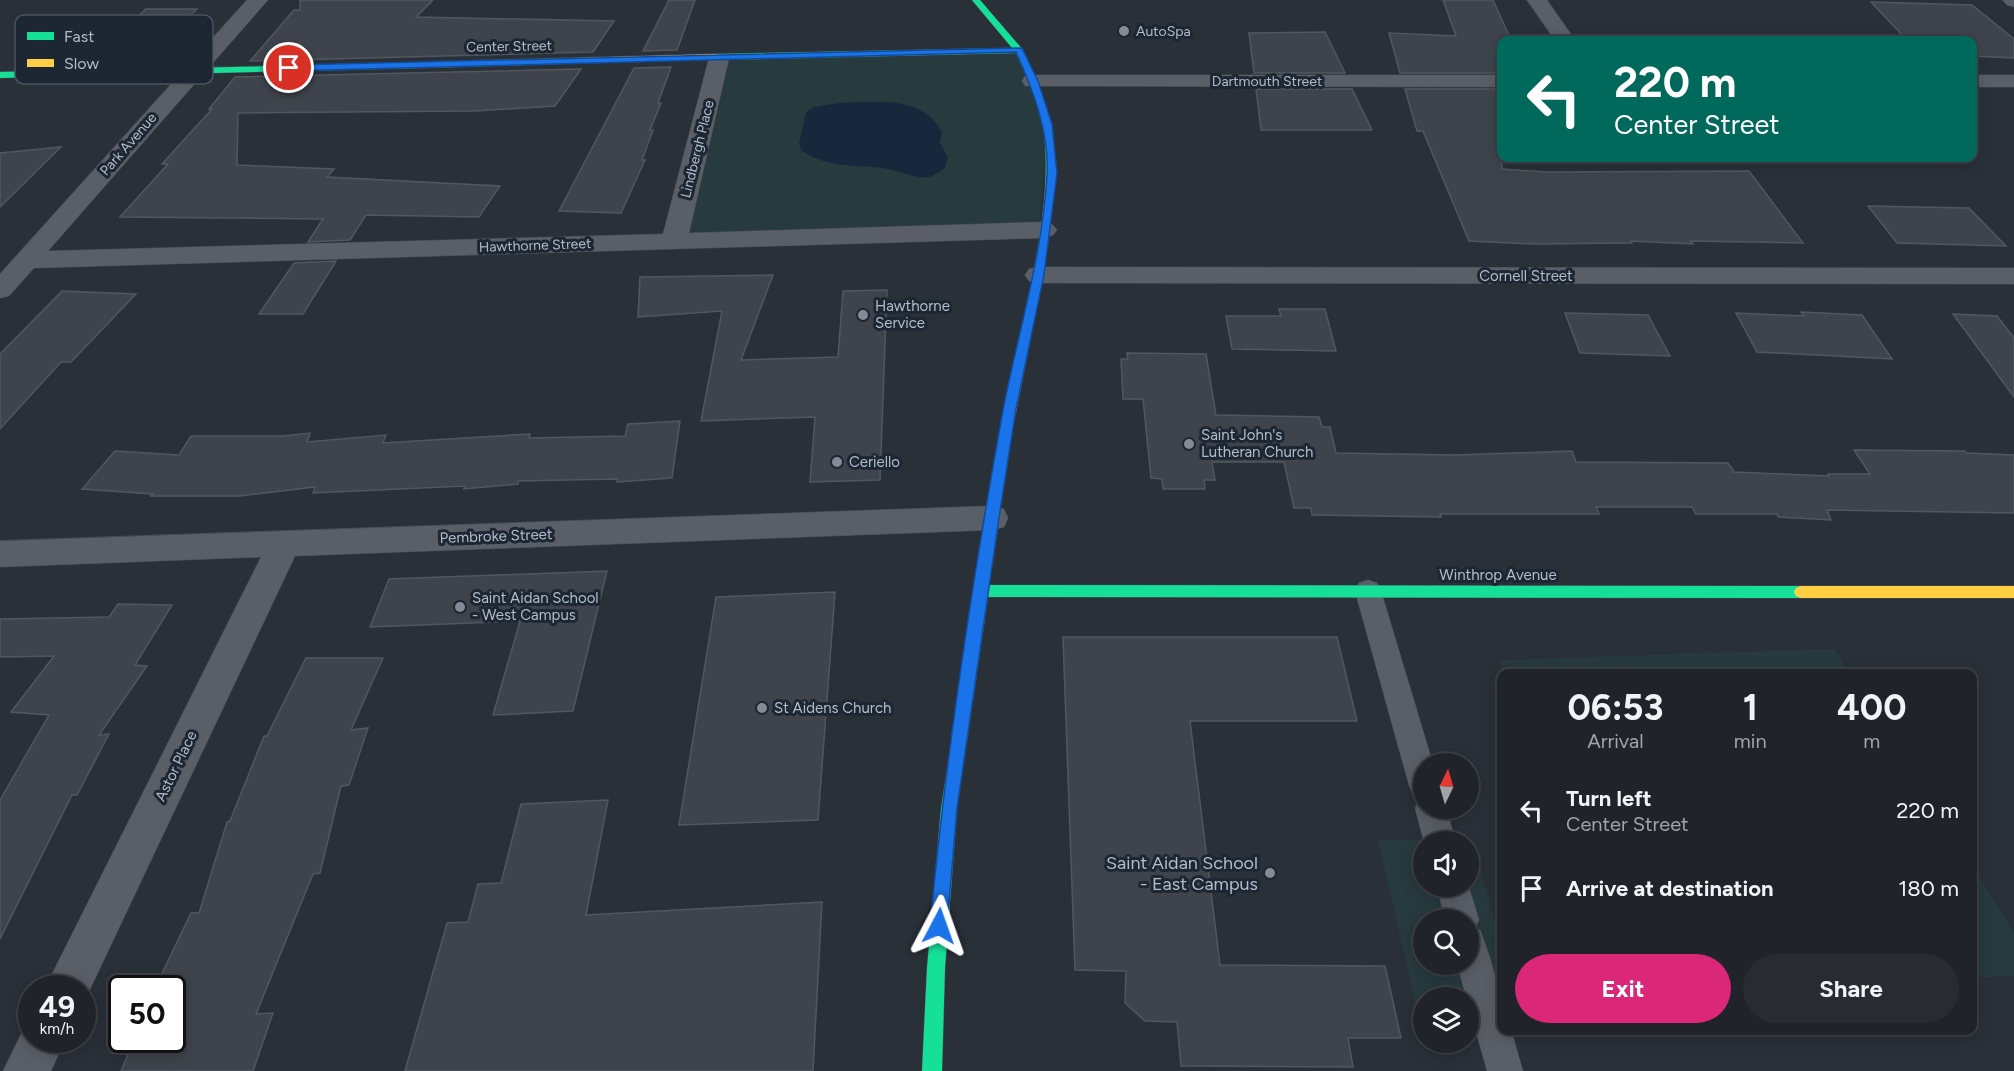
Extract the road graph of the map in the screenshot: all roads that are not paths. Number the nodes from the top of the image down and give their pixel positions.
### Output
1 (258, 0) edge
2 (976, 0) edge
3 (1537, 0) edge
4 (1562, 36) edge
5 (213, 48) edge
6 (1019, 50) junction
7 (719, 58) junction
8 (213, 70) edge
9 (0, 75) edge
10 (15, 75) edge
11 (1033, 81) junction
12 (1497, 81) edge
13 (1977, 81) edge
14 (2014, 81) edge
15 (181, 84) edge
16 (1044, 230) junction
17 (674, 241) junction
18 (26, 260) junction
19 (1038, 275) junction
20 (2014, 276) edge
21 (0, 290) edge
22 (992, 518) junction
23 (284, 544) junction
24 (0, 554) edge
25 (982, 591) junction
26 (1368, 591) junction
27 (2014, 592) edge
28 (1415, 753) edge
29 (73, 975) edge
30 (1477, 975) edge
31 (35, 1053) edge
32 (26, 1071) edge
33 (932, 1071) edge
34 (1505, 1071) edge

1 - 5 street, Park Avenue
2 - 6 street
3 - 4 street
6 - 7 street, Center Street
6 - 11 street
7 - 8 street, Center Street
7 - 17 street, Lindbergh Place
9 - 10 street, Center Street
11 - 12 street, Dartmouth Street
11 - 16 street
13 - 14 street
15 - 18 street, Park Avenue
16 - 17 street, Hawthorne Street
16 - 19 street
17 - 18 street, Hawthorne Street
18 - 21 street, Park Avenue
19 - 20 street, Cornell Street
19 - 22 street
22 - 23 street, Pembroke Street
22 - 25 street
23 - 24 street, Pembroke Street
23 - 29 street, Astor Place
25 - 26 street, Winthrop Avenue
25 - 33 street
26 - 27 street, Winthrop Avenue
26 - 28 lane
30 - 34 lane
31 - 32 street

